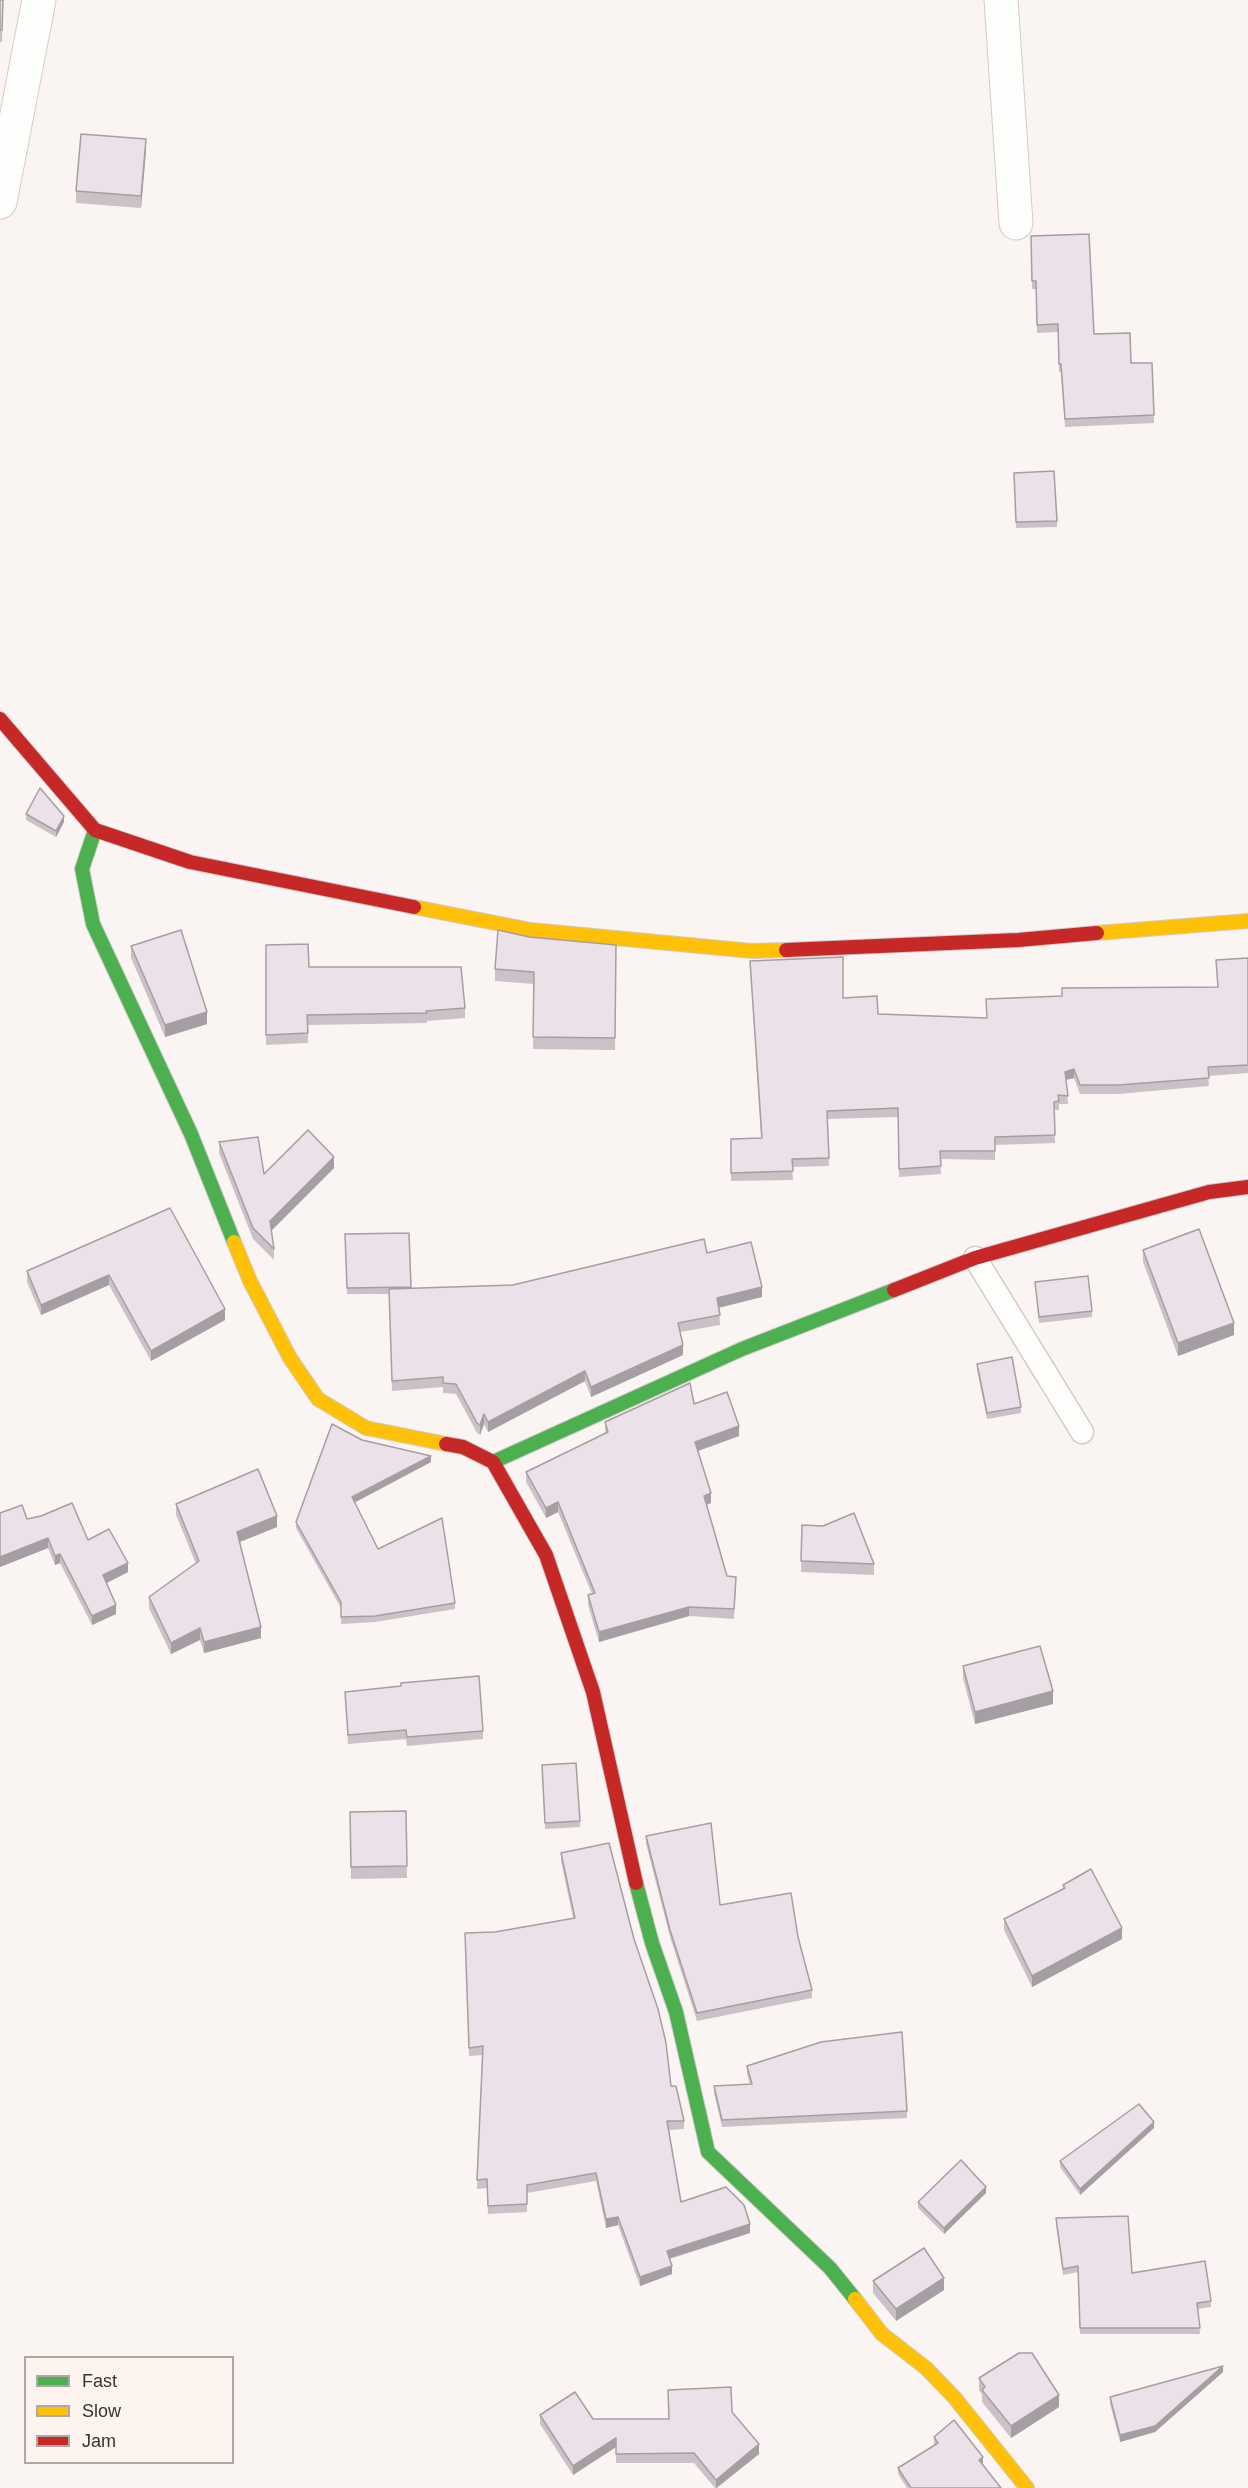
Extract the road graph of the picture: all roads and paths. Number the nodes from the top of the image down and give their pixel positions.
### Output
1 (39, 0) edge
2 (1001, 0) edge
3 (0, 202) edge
4 (1016, 223) dead end
5 (0, 719) edge
6 (94, 830) junction
7 (1248, 921) edge
8 (1248, 1187) edge
9 (975, 1258) junction
10 (1082, 1432) dead end
11 (494, 1462) junction
12 (1027, 2488) edge

1 - 3 street
2 - 4 street
5 - 6 street
6 - 7 street
6 - 11 street
8 - 9 street
9 - 10 lane
9 - 11 street
11 - 12 street

